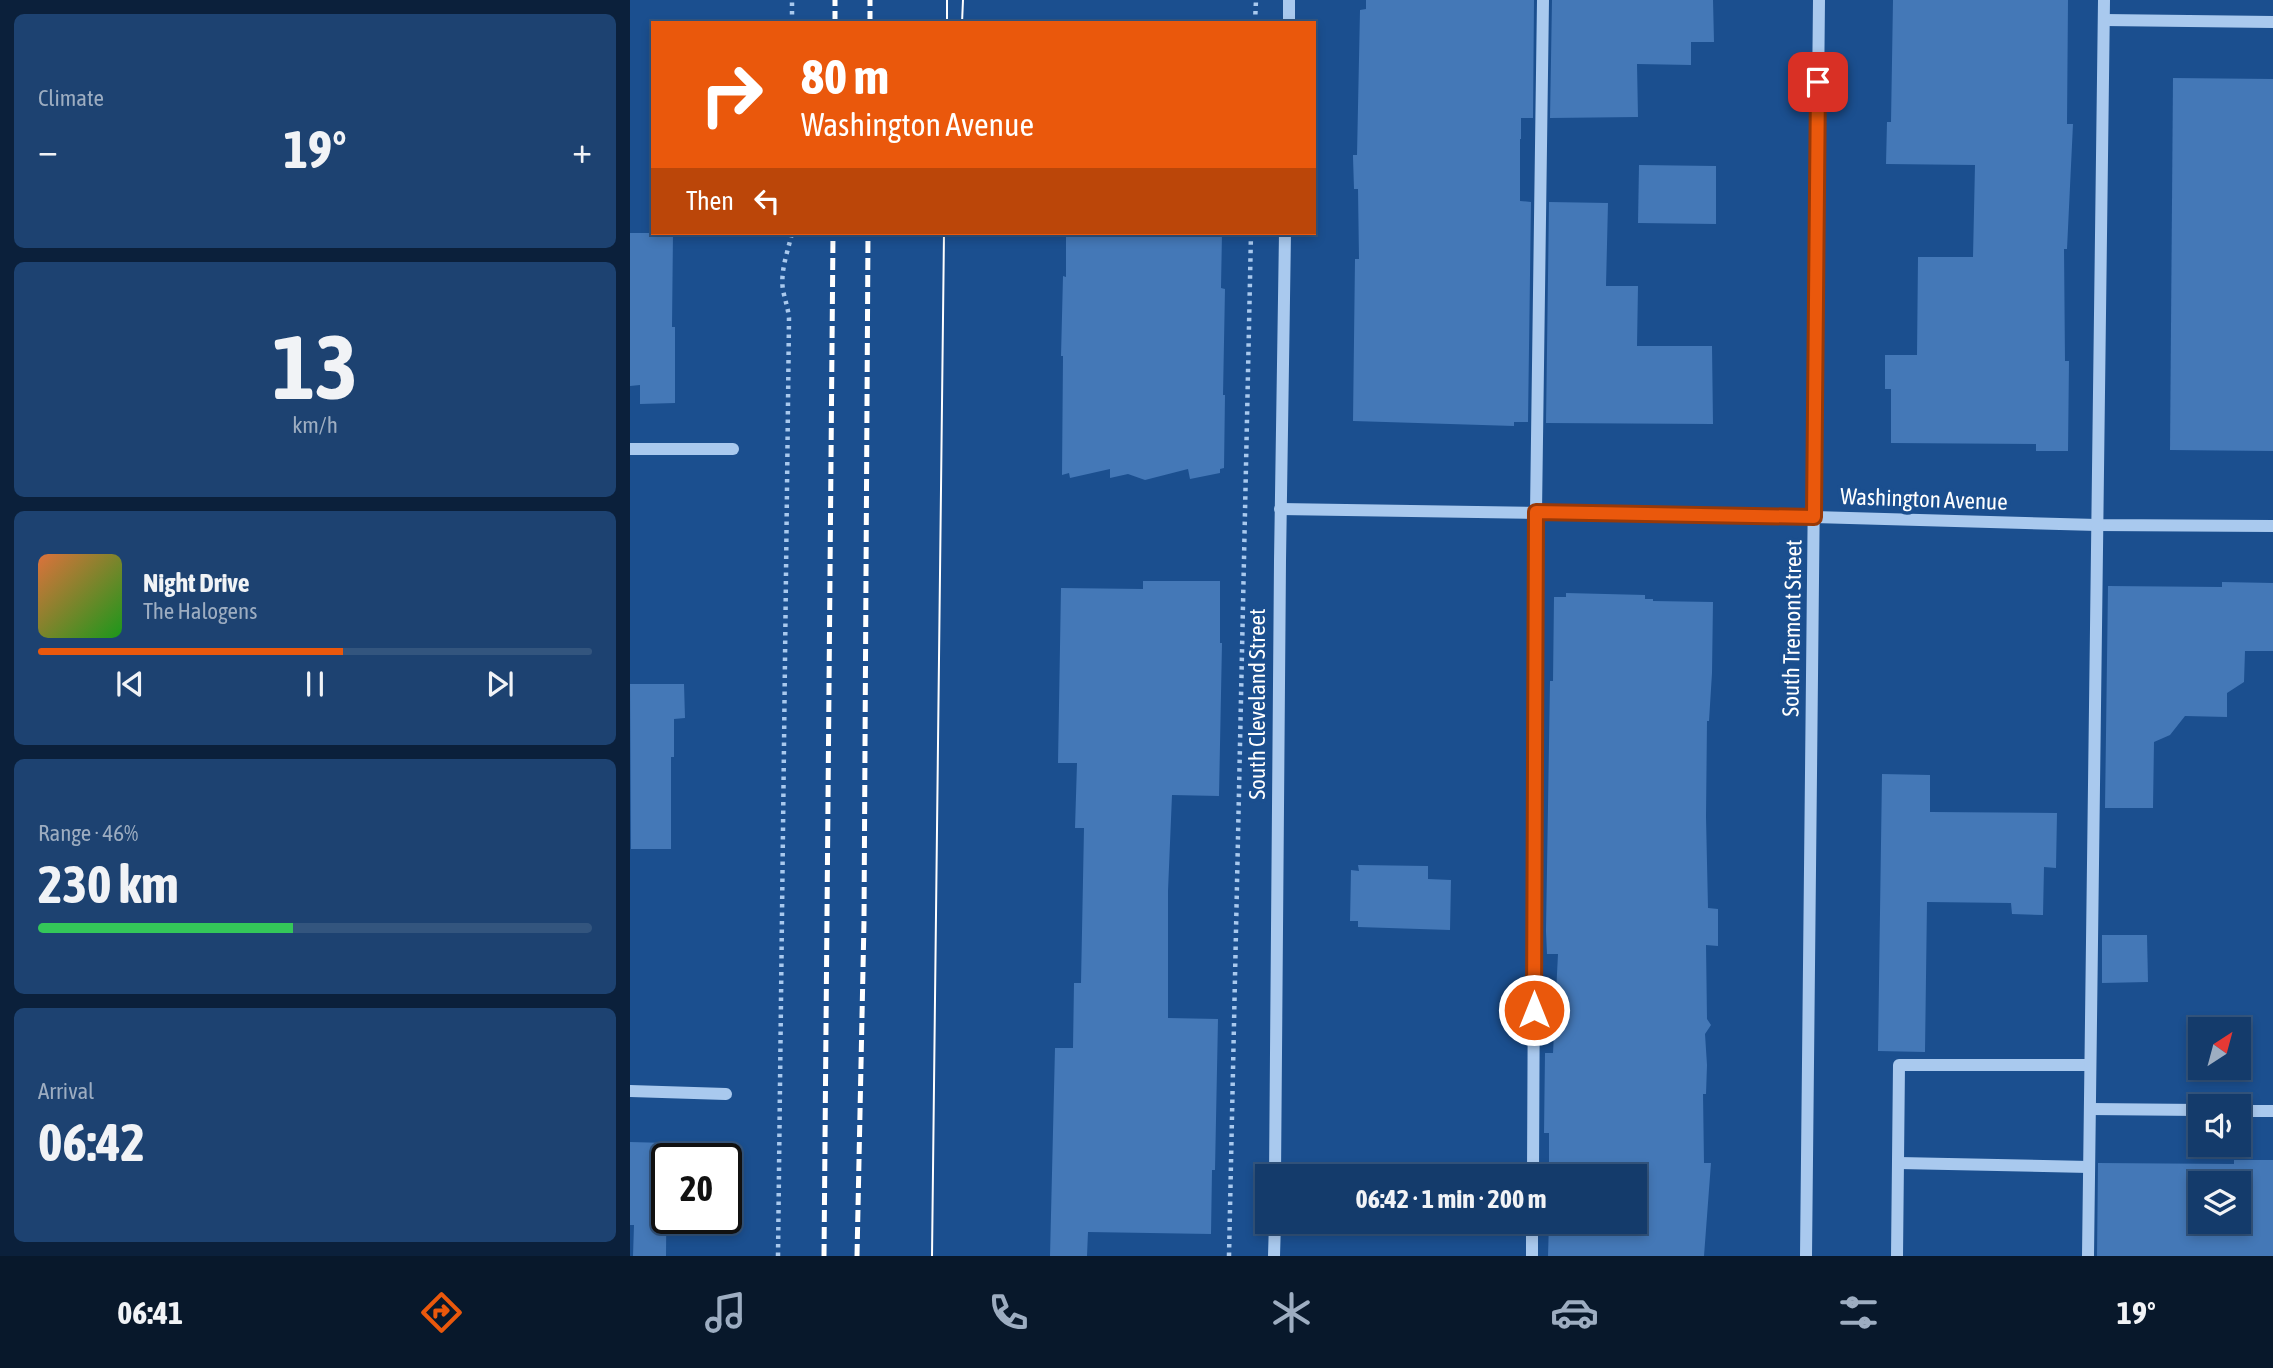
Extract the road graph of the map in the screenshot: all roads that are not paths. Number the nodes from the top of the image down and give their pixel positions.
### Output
1 (1289, 0) edge
2 (1542, 0) edge
3 (1819, 0) edge
4 (2104, 0) edge
5 (2104, 20) junction
6 (1289, 21) edge
7 (2273, 22) edge
8 (1285, 235) edge
9 (630, 449) edge
10 (733, 449) dead end
11 (1280, 509) junction
12 (1536, 512) junction
13 (1814, 517) junction
14 (2097, 525) junction
15 (2273, 526) edge
16 (2090, 1065) junction
17 (630, 1091) edge
18 (726, 1094) dead end
19 (2090, 1109) junction
20 (2188, 1110) edge
21 (2251, 1111) edge
22 (2273, 1111) edge
23 (1899, 1163) junction
24 (1275, 1164) edge
25 (1533, 1164) edge
26 (2089, 1167) junction
27 (1275, 1234) edge
28 (1532, 1234) edge
29 (1275, 1256) edge
30 (1532, 1256) edge
31 (1806, 1256) edge
32 (1897, 1256) edge
33 (2088, 1256) edge

1 - 6 street
2 - 12 street
3 - 13 street, South Tremont Street
4 - 5 street
5 - 7 street
5 - 14 street
8 - 11 street, South Cleveland Street
9 - 10 street
11 - 12 street, Washington Avenue
11 - 24 street, South Cleveland Street
12 - 13 street, Washington Avenue
12 - 25 street
13 - 14 street, Washington Avenue
13 - 31 street, South Tremont Street
14 - 15 street, Washington Avenue
14 - 16 street
16 - 19 street
16 - 23 street
17 - 18 street
19 - 20 street
19 - 26 street
21 - 22 street
23 - 26 street
23 - 32 street
26 - 33 street
27 - 29 street
28 - 30 street

